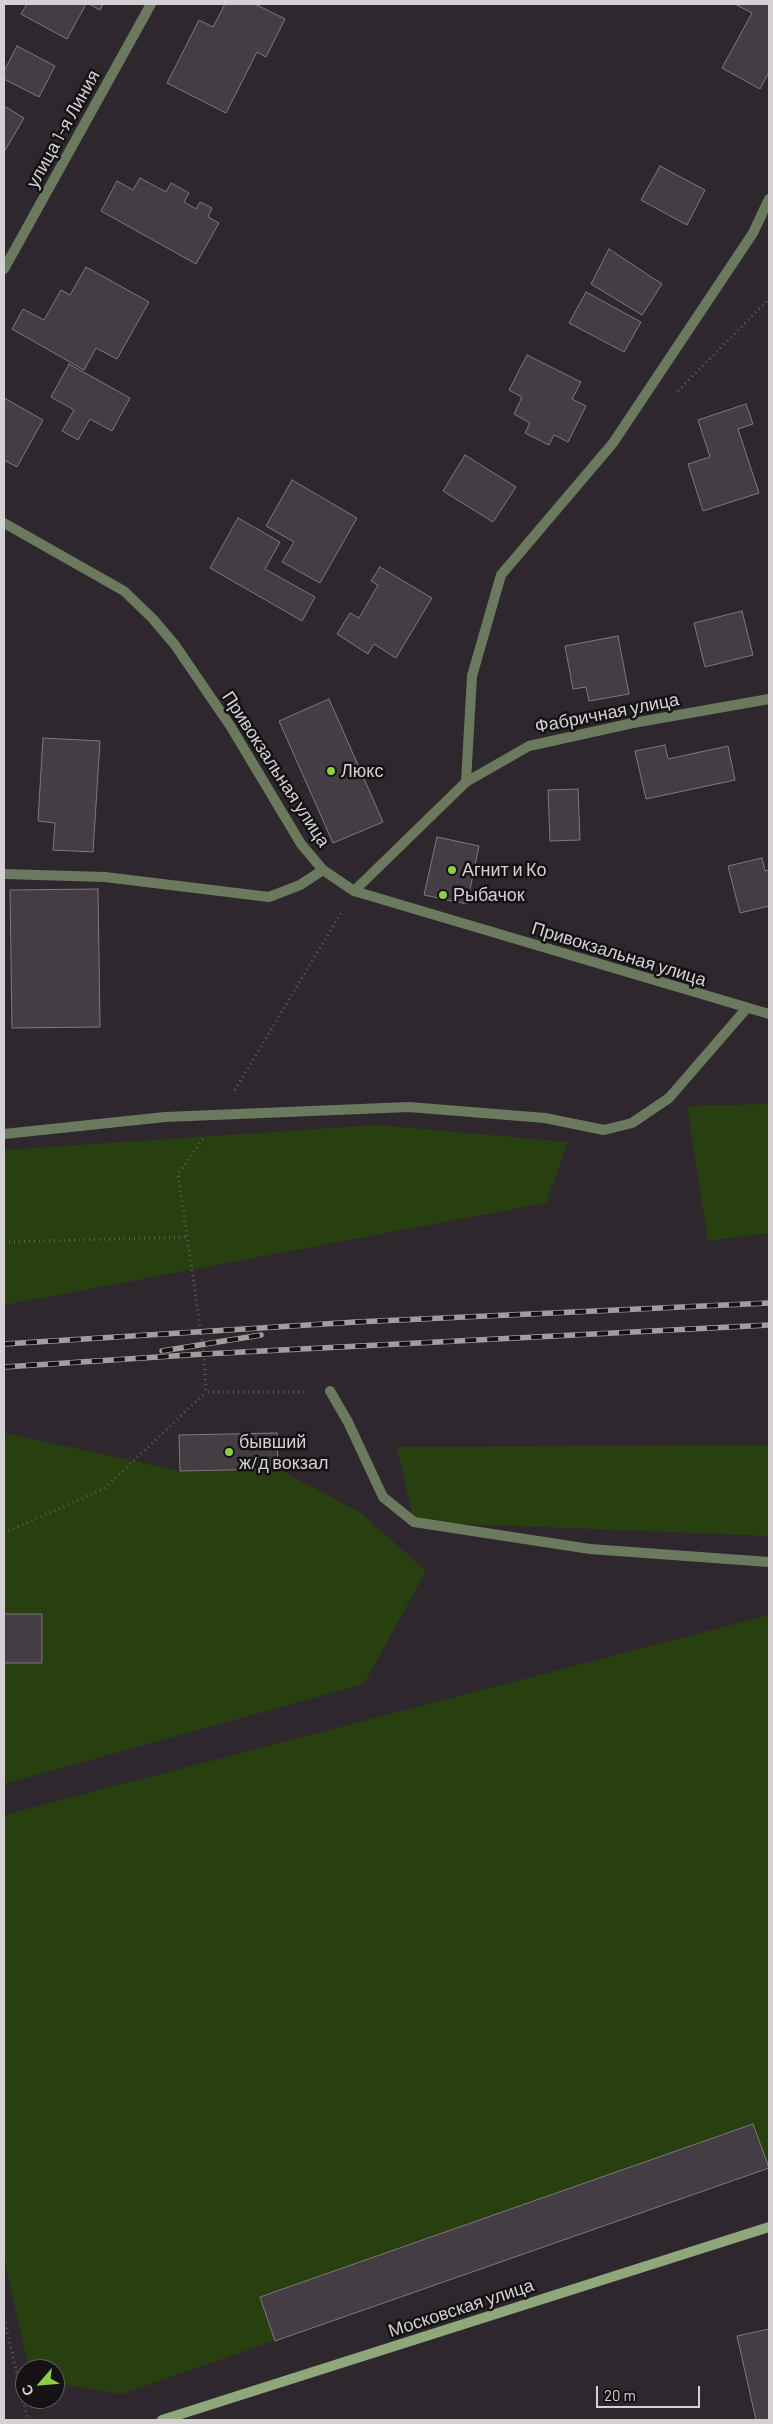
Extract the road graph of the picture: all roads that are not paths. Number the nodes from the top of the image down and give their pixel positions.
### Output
1 (151, 4) edge
2 (769, 199) edge
3 (4, 269) edge
4 (4, 523) edge
5 (769, 699) edge
6 (466, 782) junction
7 (323, 870) junction
8 (4, 874) edge
9 (354, 891) junction
10 (746, 1009) junction
11 (769, 1014) edge
12 (4, 1134) edge
13 (330, 1392) road end
14 (769, 1562) edge
15 (769, 2227) edge
16 (162, 2420) edge

1 - 3 street, улица 1-я Линия
2 - 6 street
4 - 7 street, Привокзальная улица
5 - 6 street, Фабричная улица
6 - 9 street, Фабричная улица
7 - 8 street
7 - 9 street, Привокзальная улица
9 - 10 street, Привокзальная улица
10 - 11 street, Привокзальная улица
10 - 12 street
13 - 14 street
15 - 16 main road, Московская улица

